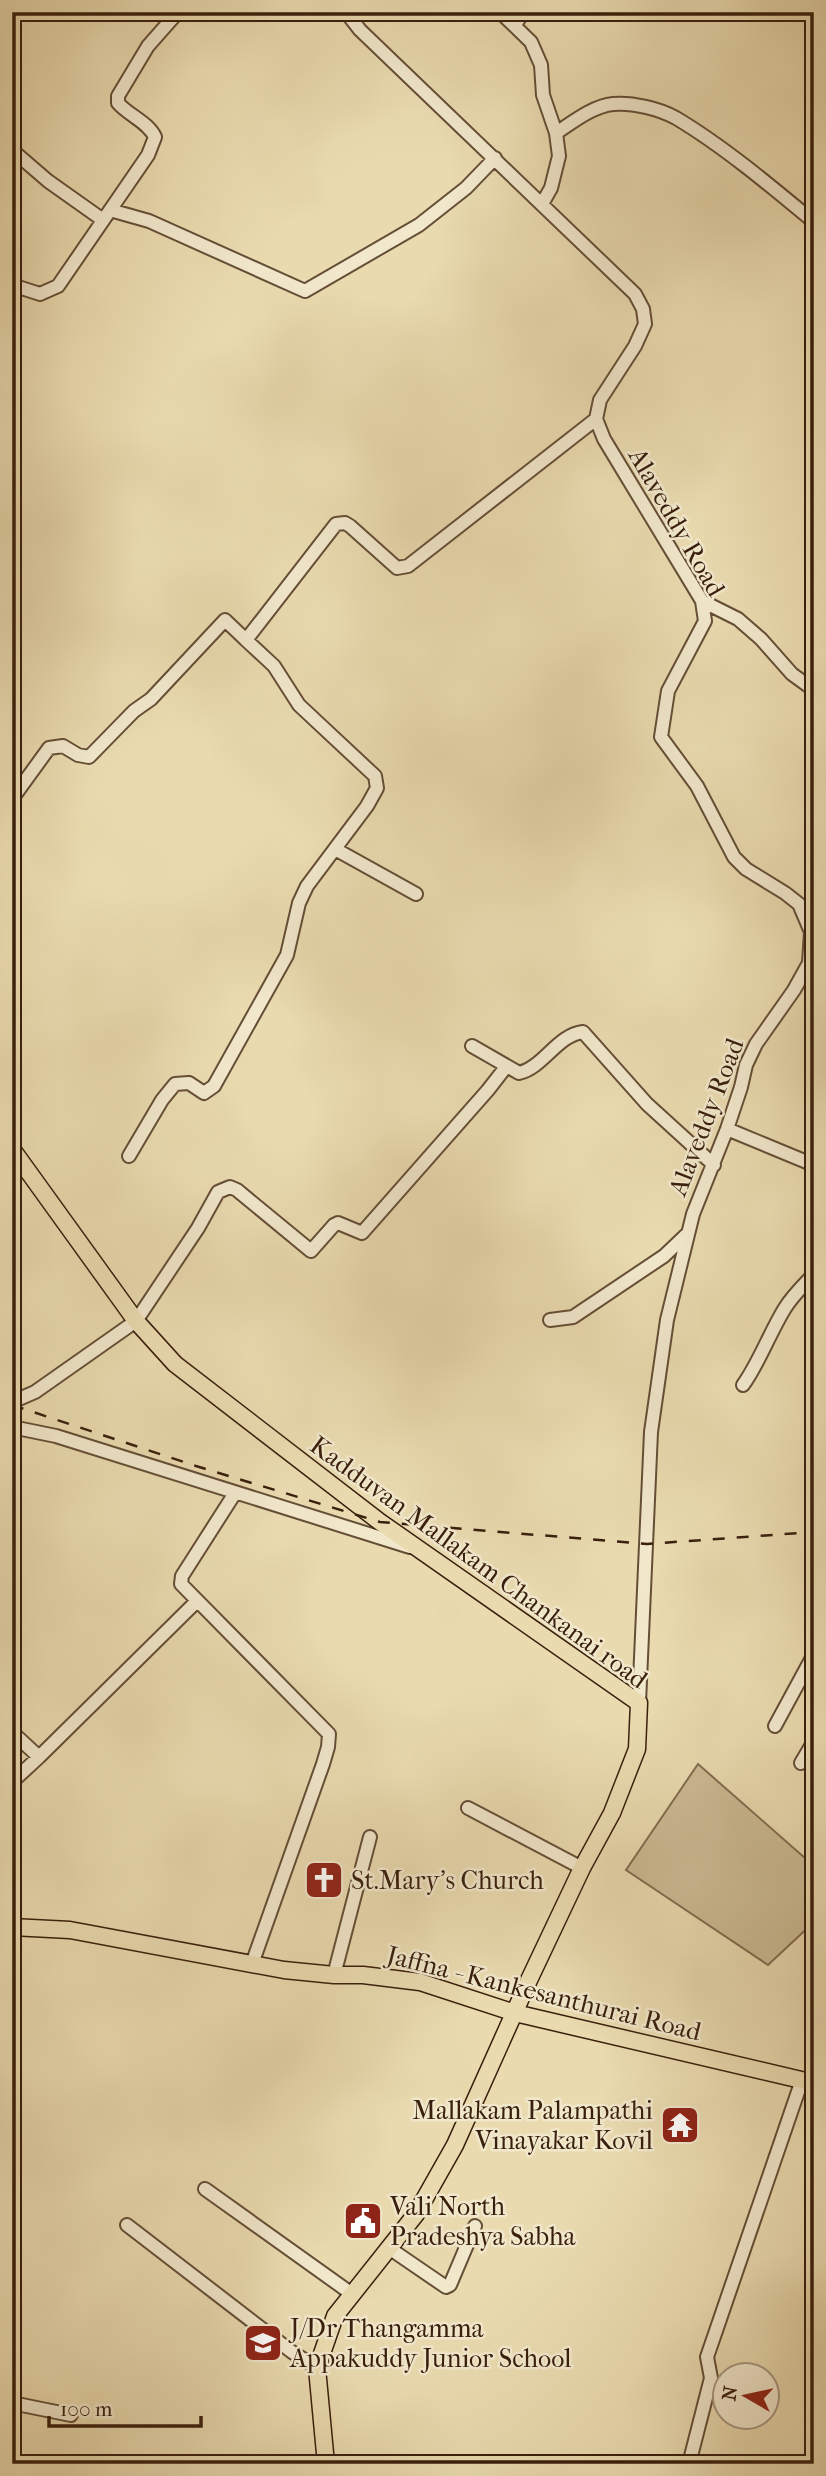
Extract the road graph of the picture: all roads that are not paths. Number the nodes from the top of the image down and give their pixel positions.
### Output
1 (178, 12) edge
2 (346, 12) edge
3 (500, 12) edge
4 (523, 12) edge
5 (515, 25) junction
6 (556, 133) junction
7 (12, 150) edge
8 (495, 158) junction
9 (542, 204) junction
10 (107, 215) junction
11 (814, 222) edge
12 (12, 285) edge
13 (596, 419) junction
14 (702, 601) junction
15 (246, 640) junction
16 (810, 683) edge
17 (12, 799) edge
18 (335, 849) junction
19 (416, 894) dead end
20 (811, 962) edge
21 (472, 1046) dead end
22 (506, 1067) junction
23 (727, 1129) junction
24 (12, 1149) edge
25 (130, 1156) dead end
26 (714, 1165) junction
27 (814, 1165) edge
28 (687, 1234) junction
29 (814, 1274) edge
30 (550, 1320) dead end
31 (136, 1321) junction
32 (743, 1385) dead end
33 (12, 1402) edge
34 (12, 1427) edge
35 (235, 1493) junction
36 (424, 1552) junction
37 (197, 1601) junction
38 (814, 1654) edge
39 (639, 1703) junction
40 (775, 1726) dead end
41 (12, 1732) edge
42 (814, 1741) edge
43 (38, 1757) junction
44 (801, 1763) dead end
45 (12, 1783) edge
46 (468, 1808) dead end
47 (370, 1838) dead end
48 (582, 1868) junction
49 (12, 1927) edge
50 (251, 1964) junction
51 (334, 1975) junction
52 (515, 2013) junction
53 (808, 2082) edge
54 (205, 2189) dead end
55 (127, 2225) dead end
56 (475, 2226) dead end
57 (389, 2248) junction
58 (352, 2294) junction
59 (317, 2368) junction
60 (12, 2403) edge
61 (71, 2415) dead end
62 (326, 2464) edge
63 (689, 2464) edge

1 - 10 street
2 - 8 street
3 - 5 street
4 - 5 street
5 - 6 street
6 - 9 street
6 - 11 street
7 - 10 street
8 - 9 street
8 - 10 street
9 - 13 street
10 - 12 street
13 - 14 street, Alaveddy Road
13 - 15 street
14 - 16 street
14 - 20 street, Alaveddy Road
15 - 17 street
15 - 18 street
18 - 19 street
18 - 25 street
20 - 23 street, Alaveddy Road
21 - 22 street
22 - 26 street
22 - 31 street
23 - 26 street, Alaveddy Road
23 - 27 street
24 - 31 main road, Kadduvan Mallakam Chankanai road
26 - 28 street, Alaveddy Road
28 - 30 street
28 - 39 street, Alaveddy Road
29 - 32 street
31 - 33 street
31 - 36 main road, Kadduvan Mallakam Chankanai road
34 - 35 street
35 - 36 street
35 - 37 street
36 - 39 main road, Kadduvan Mallakam Chankanai road
37 - 43 street
37 - 50 street
38 - 40 street
39 - 48 main road, Kadduvan Mallakam Chankanai road
41 - 43 street
42 - 44 street
43 - 45 street
46 - 48 street
47 - 51 street
48 - 52 main road, Kadduvan Mallakam Chankanai road
49 - 50 main road, Jaffna - Kankesanthurai Road
50 - 51 main road, Jaffna - Kankesanthurai Road
51 - 52 main road, Jaffna - Kankesanthurai Road
52 - 53 main road, Jaffna - Kankesanthurai Road
52 - 57 main road, Kadduvan Mallakam Chankanai road
53 - 63 street
54 - 58 street
55 - 59 street
56 - 57 street
57 - 58 main road, Kadduvan Mallakam Chankanai road
58 - 59 main road, Kadduvan Mallakam Chankanai road
59 - 62 main road, Kadduvan Mallakam Chankanai road
60 - 61 street

